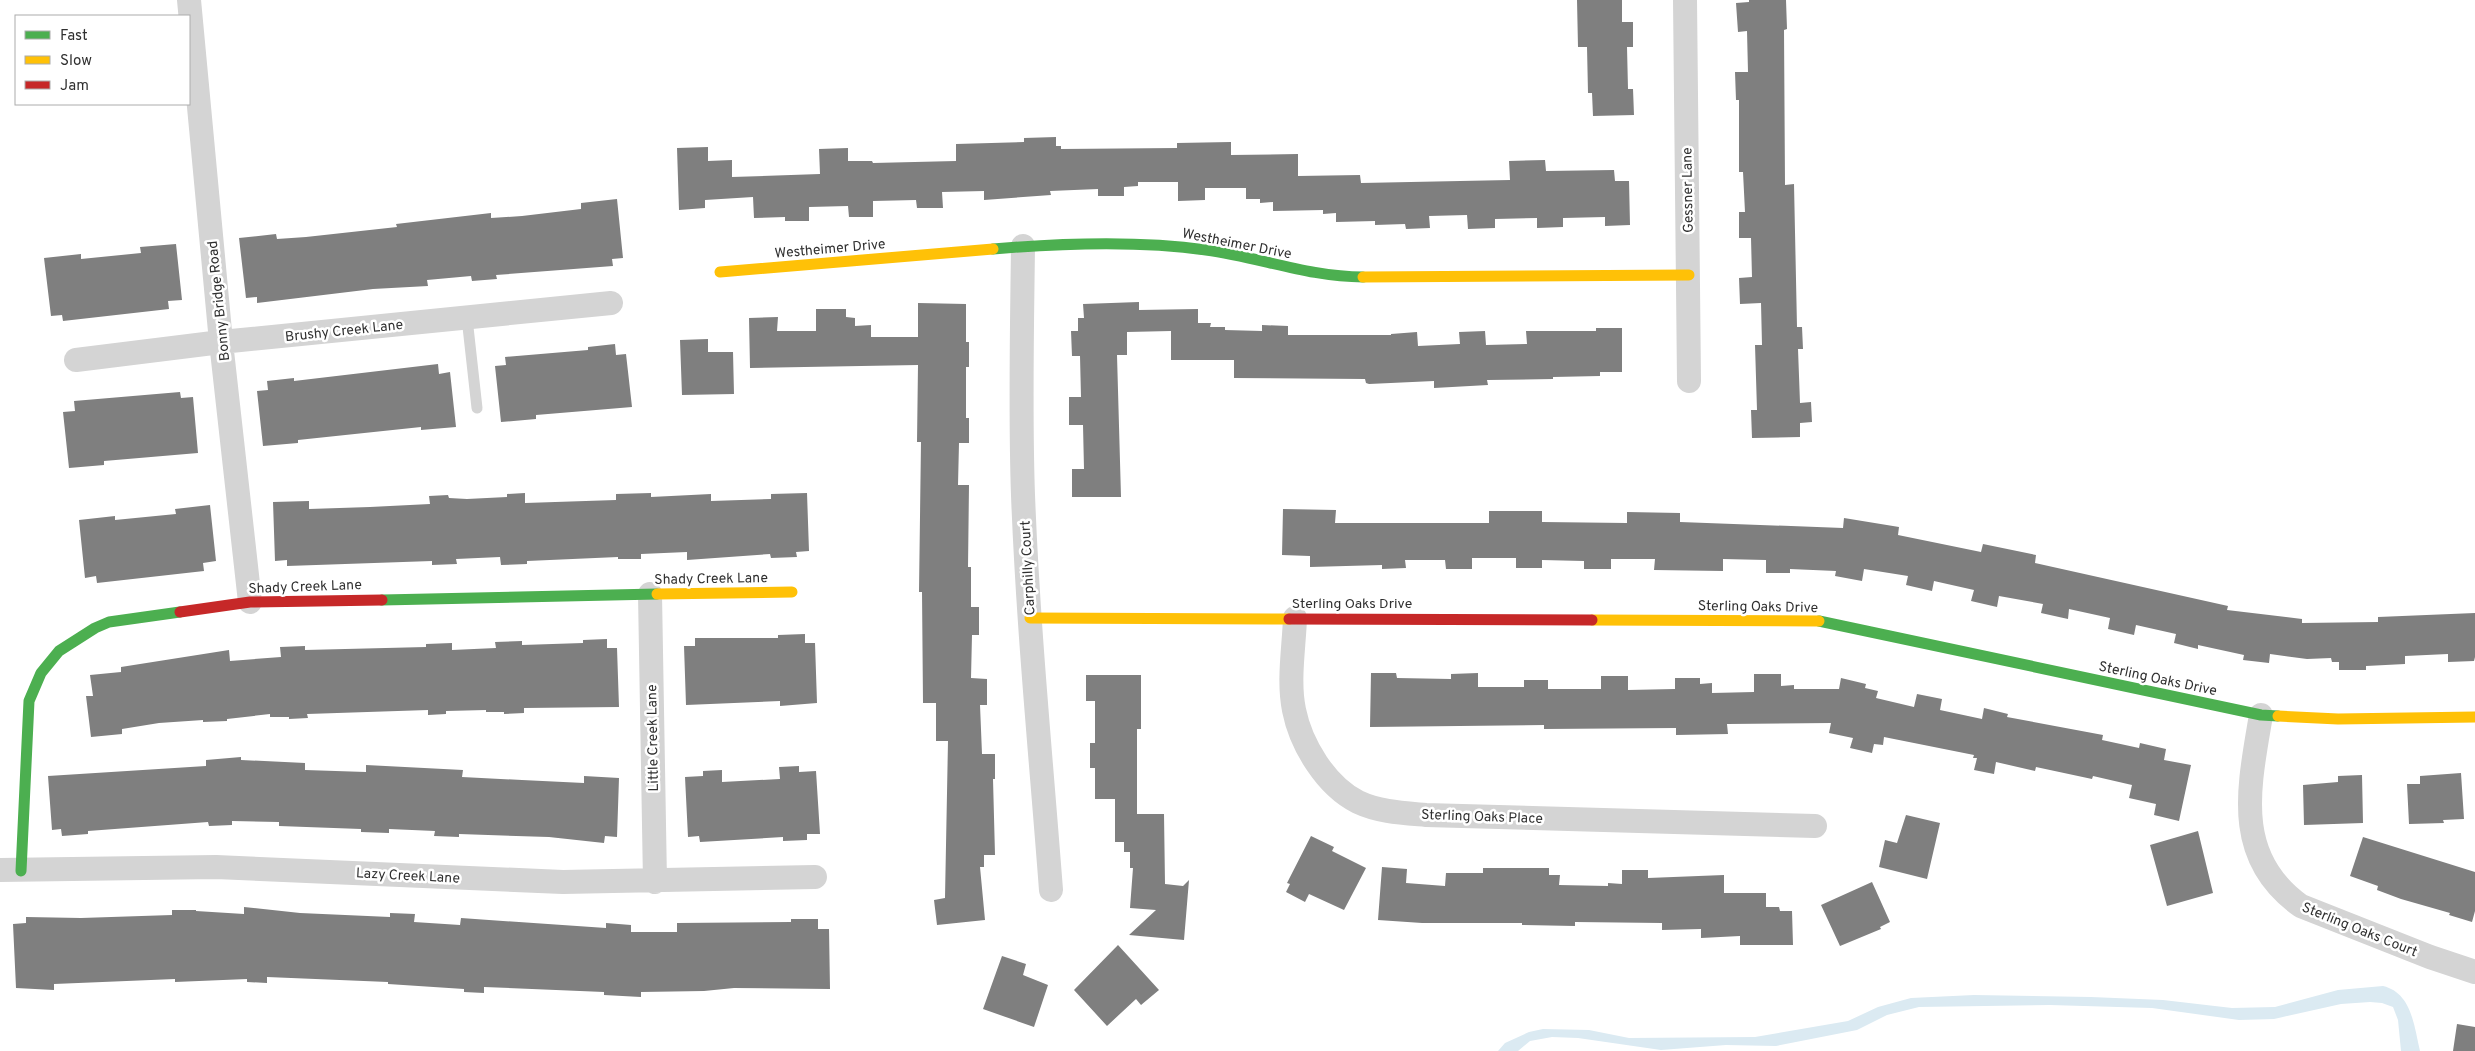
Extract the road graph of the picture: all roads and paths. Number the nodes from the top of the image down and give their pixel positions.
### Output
1 (189, 0) edge
2 (1685, 0) edge
3 (1023, 246) junction
4 (720, 272) dead end
5 (1689, 275) junction
6 (611, 303) dead end
7 (467, 318) junction
8 (221, 342) junction
9 (76, 360) dead end
10 (1689, 381) dead end
11 (477, 408) dead end
12 (792, 592) dead end
13 (650, 594) junction
14 (250, 602) junction
15 (1030, 618) junction
16 (1295, 618) junction
17 (2261, 715) junction
18 (2475, 717) edge
19 (1815, 826) dead end
20 (10, 870) edge
21 (815, 877) dead end
22 (655, 882) junction
23 (1051, 890) dead end
24 (2475, 972) edge

1 - 8 street, Bonny Bridge Road
2 - 5 street, Gessner Lane
3 - 4 street, Westheimer Drive
3 - 5 street, Westheimer Drive
3 - 15 street, Carphilly Court
5 - 10 street, Gessner Lane
6 - 7 street, Brushy Creek Lane
7 - 8 street, Brushy Creek Lane
7 - 11 lane
8 - 9 street, Brushy Creek Lane
8 - 14 street, Bonny Bridge Road
12 - 13 street, Shady Creek Lane
13 - 14 street, Shady Creek Lane
13 - 22 street, Little Creek Lane
14 - 20 street, Shady Creek Lane
15 - 16 street, Sterling Oaks Drive
15 - 23 street, Carphilly Court
16 - 17 street, Sterling Oaks Drive
16 - 19 street, Sterling Oaks Place
17 - 18 street, Sterling Oaks Drive
17 - 24 street, Sterling Oaks Court
20 - 22 street, Lazy Creek Lane
21 - 22 street, Lazy Creek Lane

